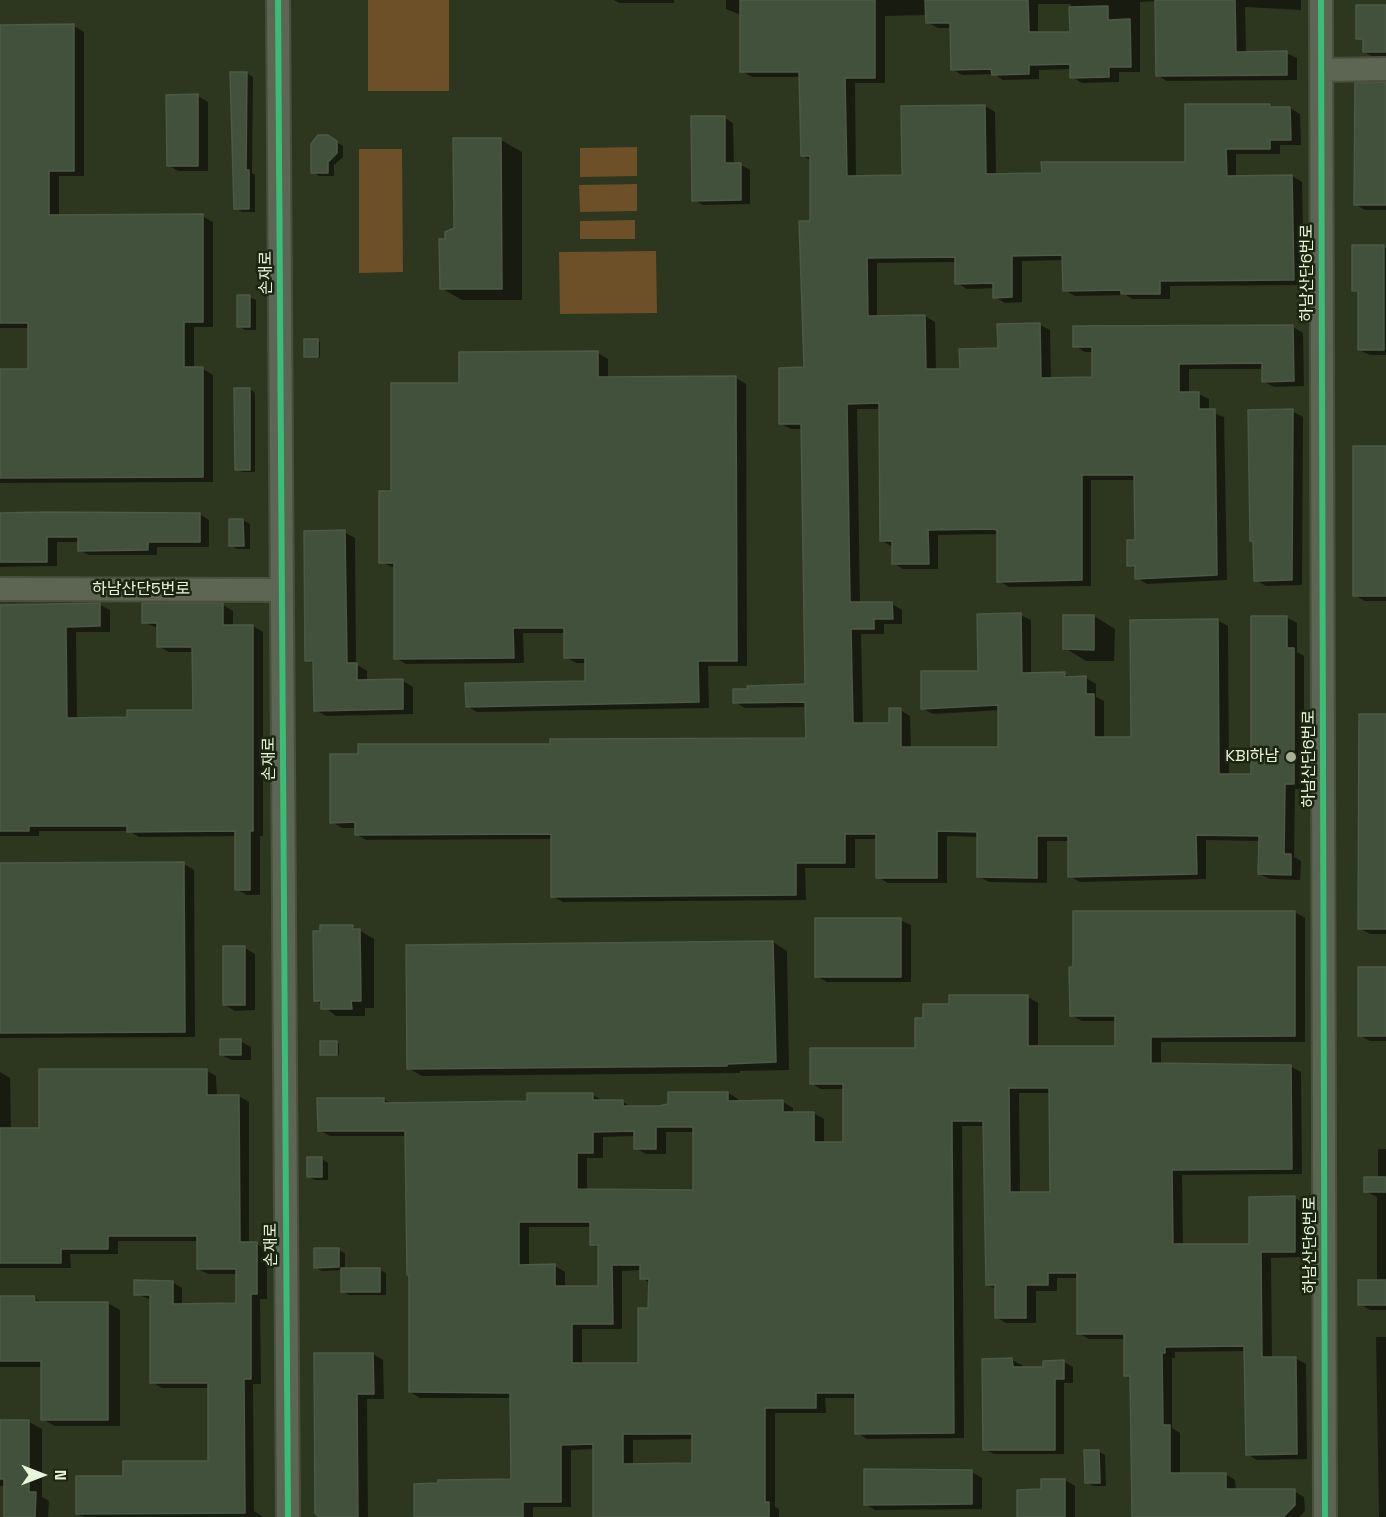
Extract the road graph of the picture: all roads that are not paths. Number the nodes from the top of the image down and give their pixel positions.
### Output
1 (278, 0) edge
2 (1321, 0) edge
3 (1386, 69) edge
4 (1322, 70) junction
5 (0, 589) edge
6 (282, 590) junction
7 (288, 1517) edge
8 (1325, 1517) edge

1 - 6 street, 손재로
2 - 4 street, 하남산단6번로
3 - 4 street
4 - 8 street, 하남산단6번로
5 - 6 street, 하남산단5번로
6 - 7 street, 손재로

